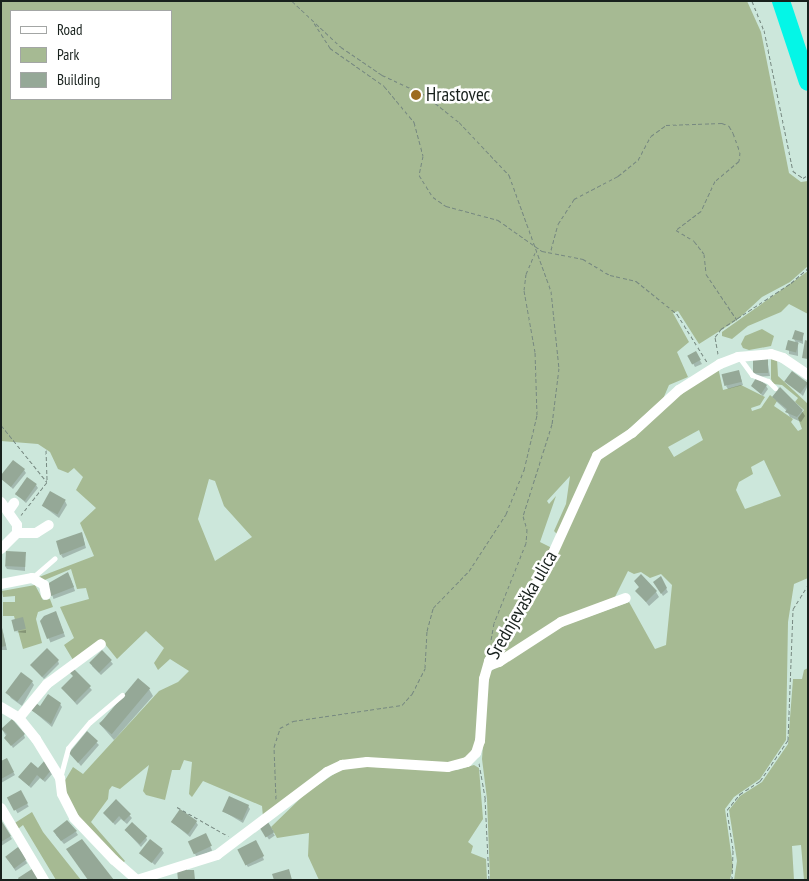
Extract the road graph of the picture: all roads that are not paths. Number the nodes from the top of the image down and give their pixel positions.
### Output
1 (781, 1) edge
2 (808, 82) edge
3 (738, 357) junction
4 (808, 375) edge
5 (775, 388) dead end
6 (1, 502) edge
7 (14, 503) dead end
8 (8, 512) junction
9 (49, 525) dead end
10 (17, 529) junction
11 (1, 549) edge
12 (55, 558) dead end
13 (32, 578) junction
14 (1, 584) edge
15 (46, 595) dead end
16 (626, 598) dead end
17 (100, 644) dead end
18 (490, 661) junction
19 (122, 695) dead end
20 (2, 709) edge
21 (19, 718) junction
22 (60, 778) junction
23 (1, 808) edge
24 (44, 880) edge
25 (137, 880) edge

1 - 2 highway
3 - 4 street, Srednjevaška ulica
3 - 5 lane
3 - 18 street, Srednjevaška ulica
6 - 8 street
7 - 8 street
8 - 10 street
9 - 10 street
10 - 11 street
12 - 13 lane
13 - 14 street
13 - 15 street
16 - 18 street
17 - 21 street
18 - 25 street, Srednjevaška ulica
19 - 22 lane
20 - 21 street
21 - 22 street
22 - 25 street
23 - 24 street

